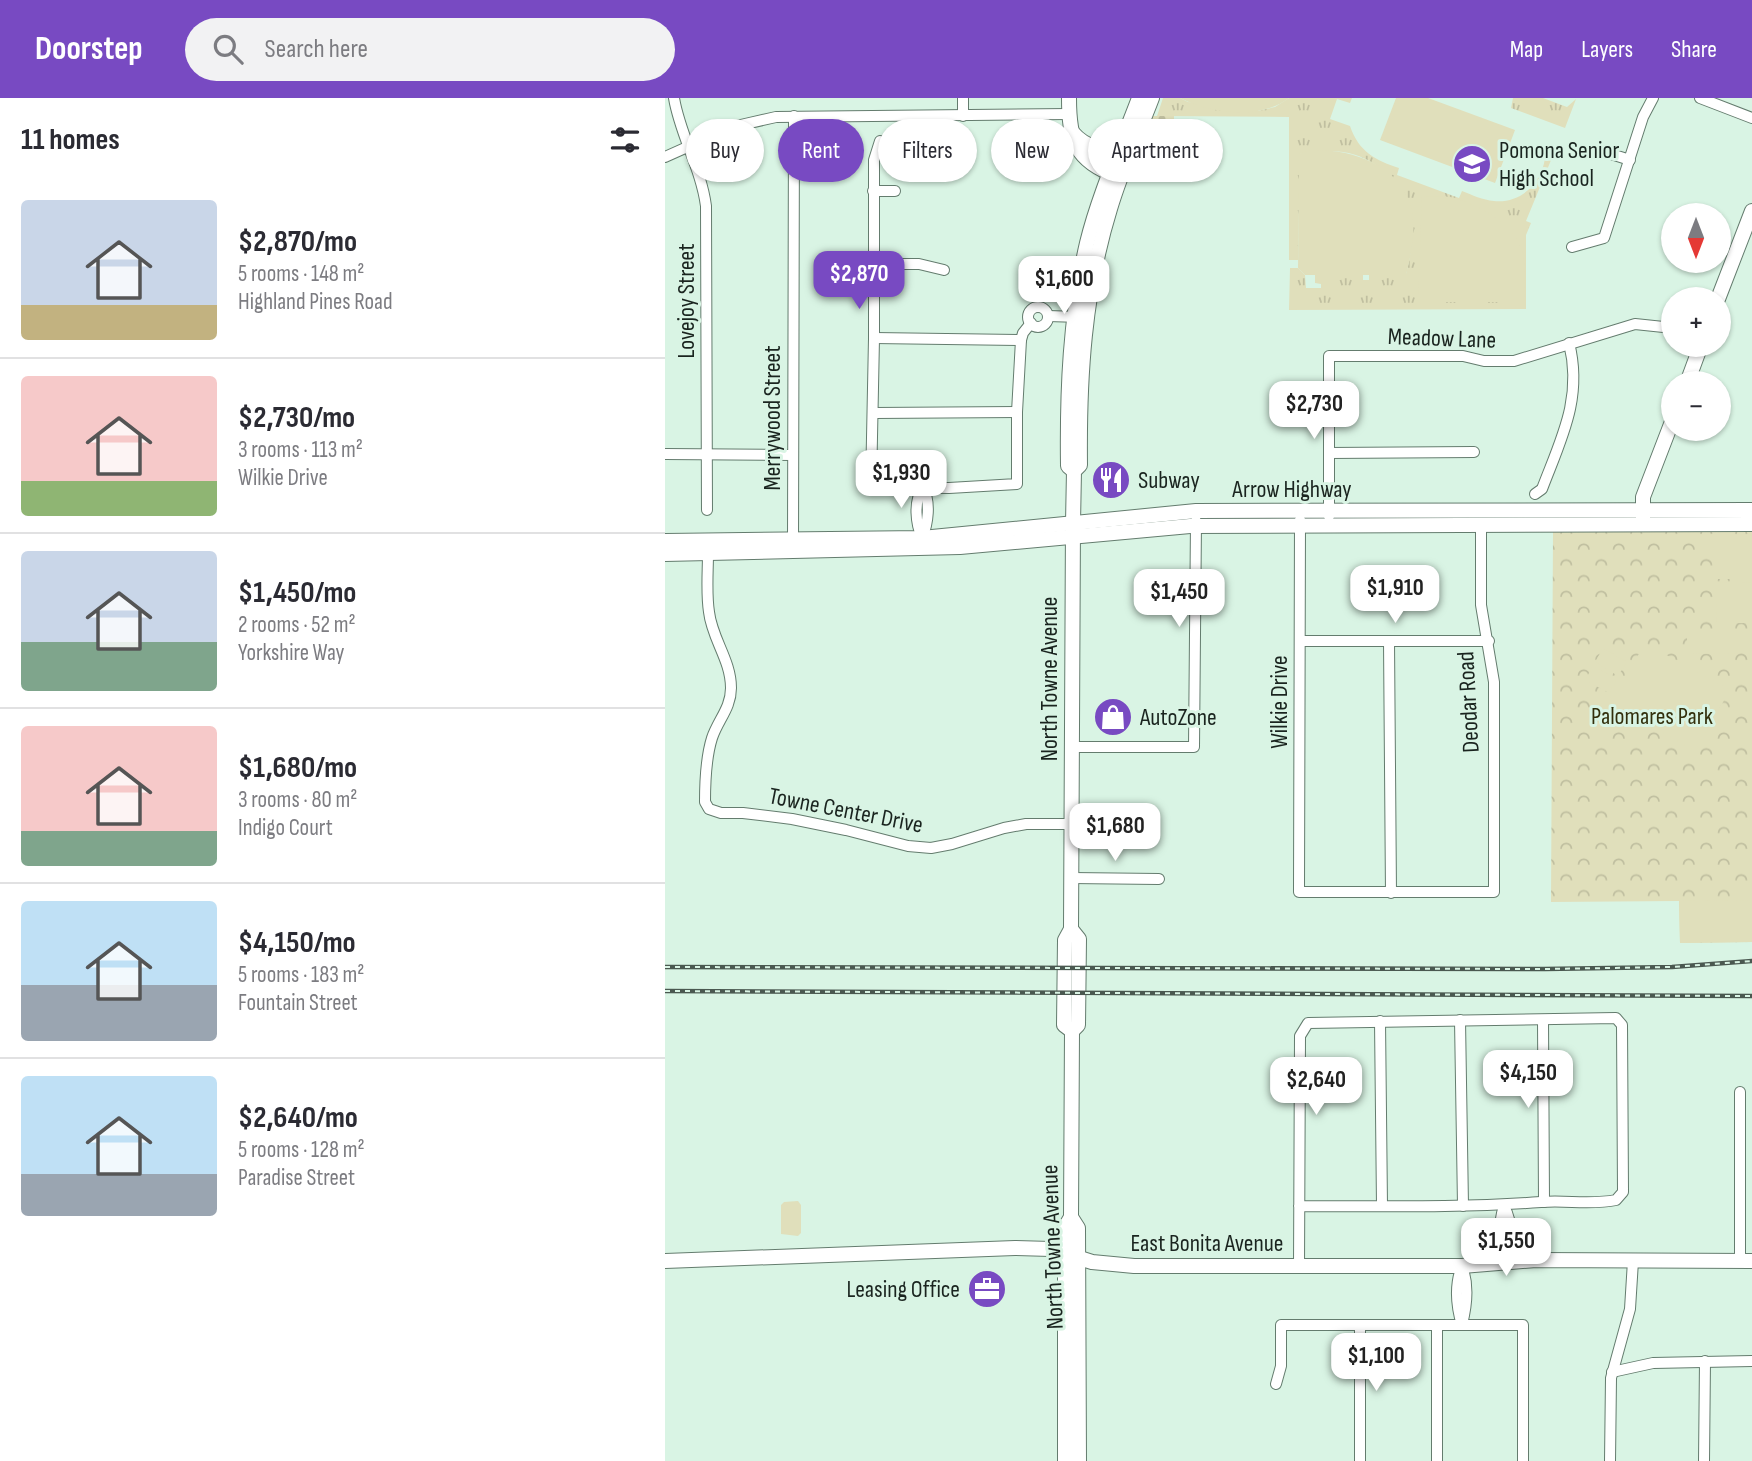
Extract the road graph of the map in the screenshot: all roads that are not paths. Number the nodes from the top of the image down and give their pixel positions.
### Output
1 (674, 98) edge
2 (963, 98) edge
3 (1069, 98) edge
4 (1139, 98) edge
5 (1152, 98) edge
6 (1653, 98) edge
7 (1700, 98) edge
8 (1069, 114) junction
9 (794, 116) junction
10 (963, 116) junction
11 (1752, 118) edge
12 (764, 119) edge
13 (1069, 119) edge
14 (1131, 119) edge
15 (1142, 119) edge
16 (686, 140) edge
17 (1074, 145) edge
18 (878, 146) edge
19 (686, 148) edge
20 (1611, 154) dead end
21 (665, 158) edge
22 (1088, 160) edge
23 (1630, 160) junction
24 (701, 182) edge
25 (1113, 182) edge
26 (873, 191) junction
27 (895, 191) dead end
28 (1752, 211) edge
29 (1572, 247) dead end
30 (874, 264) junction
31 (944, 270) dead end
32 (1724, 287) edge
33 (1048, 316) junction
34 (1080, 317) junction
35 (1031, 323) junction
36 (1661, 327) edge
37 (874, 338) junction
38 (1021, 340) junction
39 (1569, 343) junction
40 (1017, 412) junction
41 (874, 413) junction
42 (1665, 441) edge
43 (1473, 452) dead end
44 (1329, 453) junction
45 (665, 454) edge
46 (706, 454) junction
47 (792, 455) junction
48 (923, 488) junction
49 (1535, 494) dead end
50 (707, 510) dead end
51 (1481, 510) junction
52 (1752, 510) edge
53 (1643, 517) junction
54 (1196, 518) junction
55 (1300, 519) junction
56 (1329, 519) junction
57 (1752, 524) edge
58 (1481, 525) junction
59 (1073, 530) junction
60 (922, 538) junction
61 (665, 541) edge
62 (793, 546) junction
63 (709, 553) junction
64 (665, 554) edge
65 (1301, 641) junction
66 (1389, 641) junction
67 (1489, 641) junction
68 (1072, 747) junction
69 (1071, 824) junction
70 (1071, 878) junction
71 (1159, 879) dead end
72 (1391, 893) junction
73 (1460, 1020) junction
74 (1543, 1020) junction
75 (1380, 1021) junction
76 (1740, 1092) dead end
77 (1544, 1202) junction
78 (1299, 1206) junction
79 (1383, 1206) junction
80 (1463, 1206) junction
81 (1504, 1206) junction
82 (1071, 1256) junction
83 (665, 1261) edge
84 (1633, 1261) junction
85 (1746, 1261) edge
86 (1506, 1263) junction
87 (1300, 1266) junction
88 (1462, 1266) junction
89 (1360, 1325) junction
90 (1437, 1325) junction
91 (1462, 1325) junction
92 (1705, 1361) junction
93 (1752, 1361) edge
94 (1612, 1371) junction
95 (1276, 1384) dead end
96 (1065, 1461) edge
97 (1079, 1461) edge
98 (1360, 1461) edge
99 (1437, 1461) edge
100 (1523, 1461) edge
101 (1610, 1461) edge
102 (1704, 1461) edge

1 - 16 street, Lovejoy Street
2 - 10 street
3 - 8 main road
4 - 14 main road, North Towne Avenue
5 - 15 main road, North Towne Avenue
6 - 23 street
7 - 11 street
8 - 10 street
8 - 13 main road
9 - 10 street
9 - 12 street
9 - 47 street, Merrywood Street
17 - 22 main road
18 - 26 street
19 - 21 street
20 - 23 street
23 - 29 street
24 - 46 street, Lovejoy Street
25 - 34 main road, North Towne Avenue
26 - 27 street
26 - 30 street
28 - 32 main road
30 - 31 street
30 - 37 street
33 - 34 street
33 - 35 street
33 - 35 street
34 - 59 main road, North Towne Avenue
35 - 38 street
36 - 39 street, Meadow Lane
37 - 38 street
37 - 41 street
38 - 40 street
39 - 44 street, Meadow Lane
39 - 49 street
40 - 41 street
40 - 48 street
41 - 48 street
42 - 53 main road
43 - 44 street
44 - 56 street
45 - 46 street
46 - 47 street
46 - 50 street, Lovejoy Street
47 - 62 street, Merrywood Street
48 - 60 street
51 - 53 main road, Arrow Highway
51 - 56 main road, Arrow Highway
51 - 58 main road, Deodar Road
52 - 53 main road, Arrow Highway
53 - 57 main road, Arrow Highway
53 - 58 main road, Arrow Highway
54 - 55 main road, Arrow Highway
54 - 59 main road, Arrow Highway
54 - 68 street
55 - 56 main road, Arrow Highway
55 - 65 street, Wilkie Drive
56 - 58 main road, Arrow Highway
58 - 67 street, Deodar Road
59 - 60 main road, Arrow Highway
59 - 62 main road, Arrow Highway
59 - 68 main road, North Towne Avenue
60 - 62 main road, Arrow Highway
61 - 62 main road, Arrow Highway
62 - 63 main road, Arrow Highway
63 - 64 main road, Arrow Highway
63 - 69 street, Towne Center Drive
65 - 66 street
65 - 72 street, Wilkie Drive
66 - 67 street
66 - 72 street
67 - 72 street, Deodar Road
68 - 69 main road, North Towne Avenue
69 - 70 main road, North Towne Avenue
70 - 71 street
70 - 82 main road, North Towne Avenue
73 - 74 street
73 - 75 street
73 - 80 street
74 - 77 street
74 - 77 street
75 - 78 street
75 - 79 street
76 - 85 street
77 - 81 street
78 - 79 street
78 - 87 street
79 - 80 street
80 - 81 street
81 - 86 street
82 - 83 main road, East Bonita Avenue
82 - 87 main road, East Bonita Avenue
82 - 96 main road, North Towne Avenue
82 - 97 main road, North Towne Avenue
84 - 85 main road, East Bonita Avenue
84 - 86 main road, East Bonita Avenue
84 - 94 street
86 - 88 main road, East Bonita Avenue
87 - 88 main road, East Bonita Avenue
88 - 91 street
89 - 90 street
89 - 95 street
89 - 98 street
90 - 91 street
90 - 99 street
91 - 100 street
92 - 93 street
92 - 94 street
92 - 102 street
94 - 101 street

